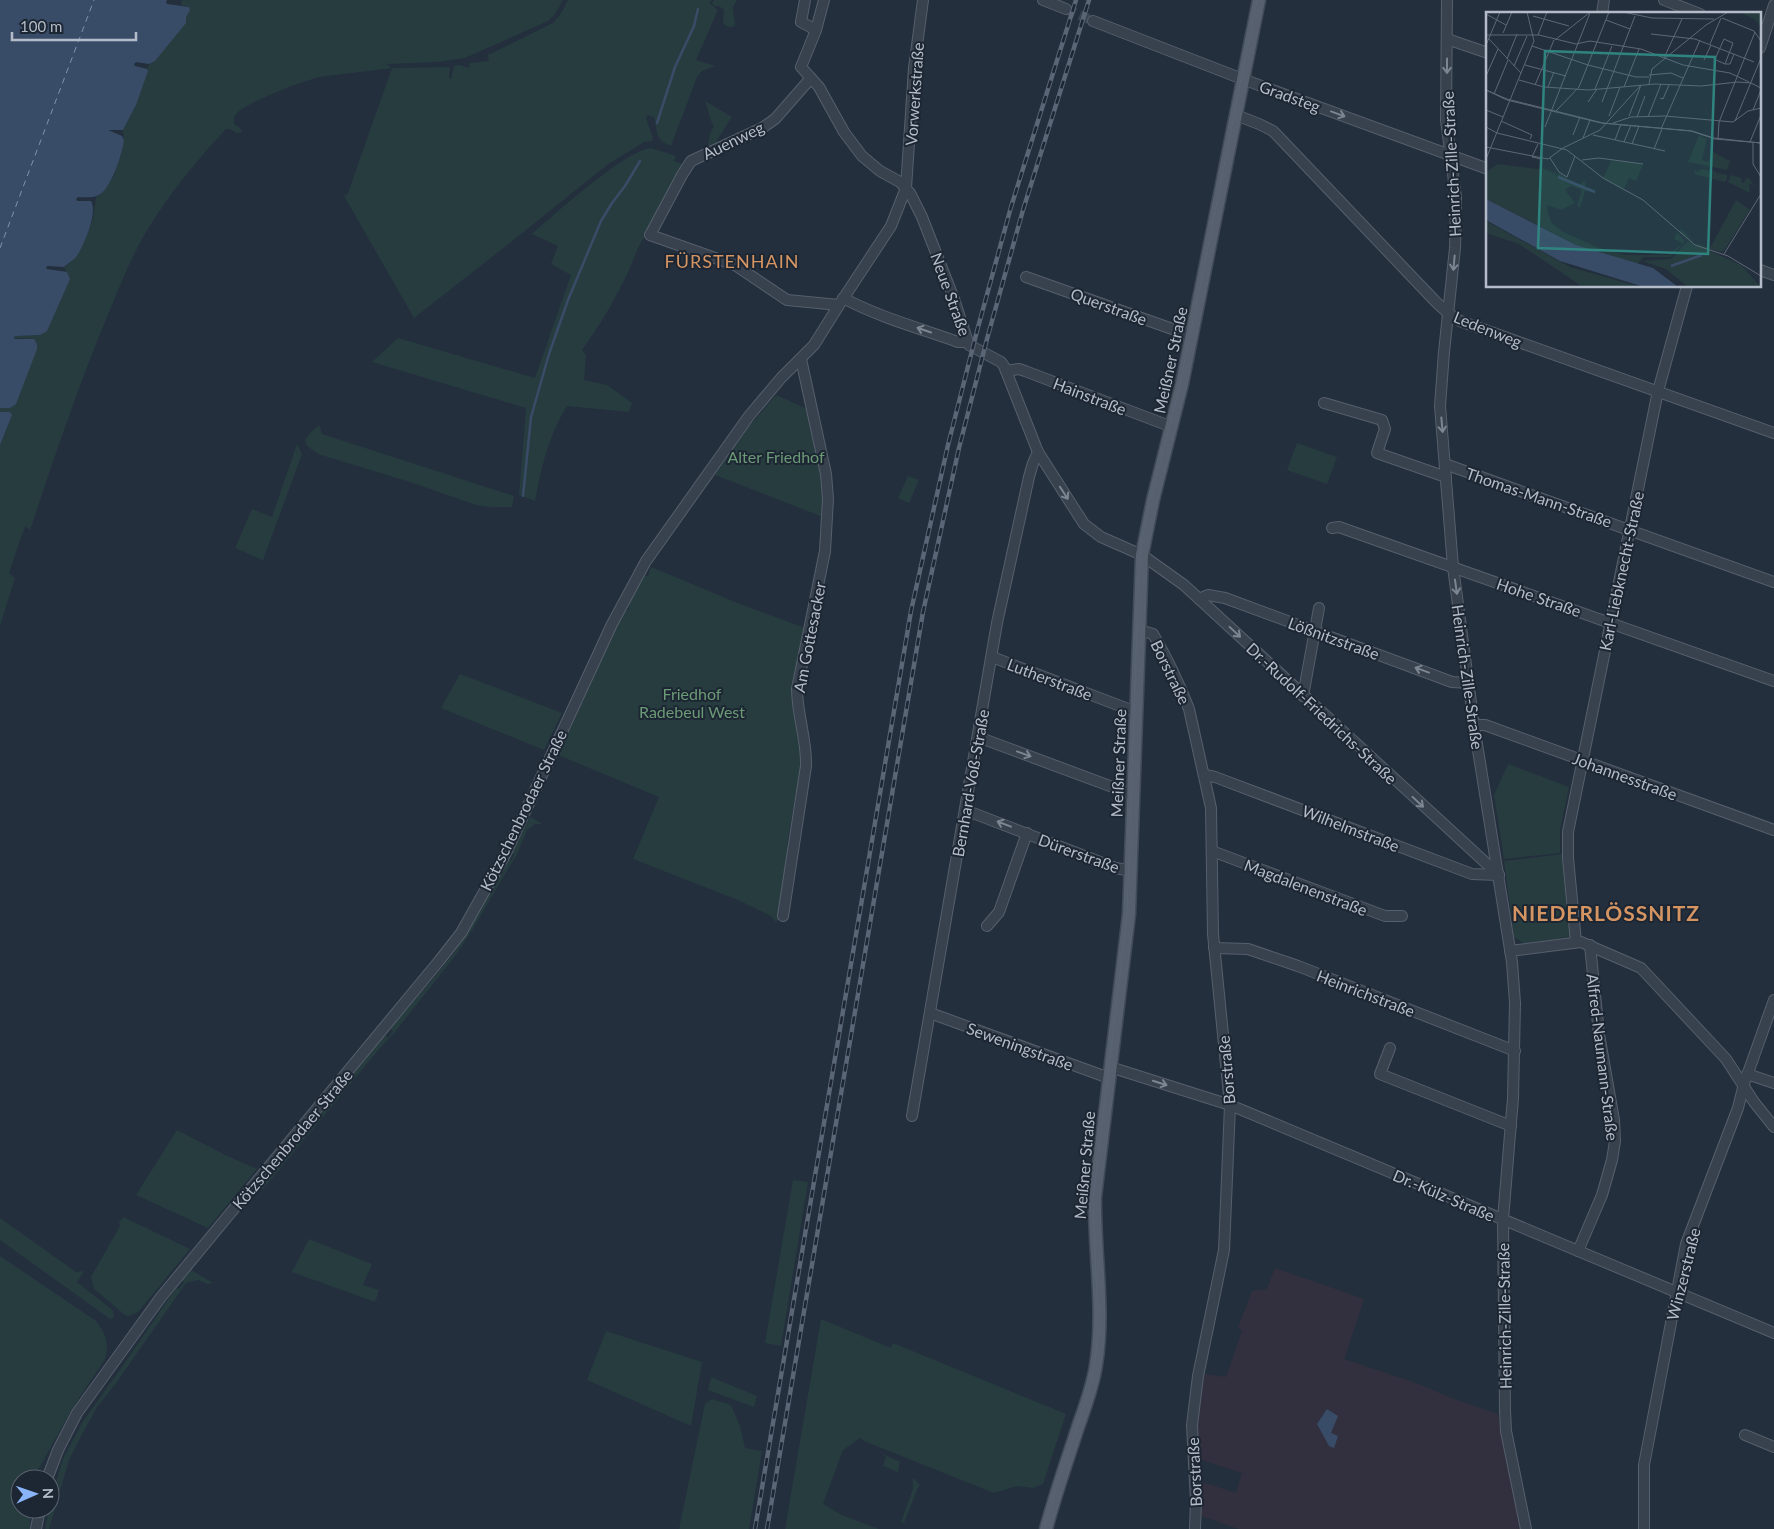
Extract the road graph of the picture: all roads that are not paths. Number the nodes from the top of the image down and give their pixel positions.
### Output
1 (805, 0) edge
2 (824, 0) edge
3 (923, 0) edge
4 (1044, 0) edge
5 (1259, 0) edge
6 (1448, 0) edge
7 (1664, 0) edge
8 (1774, 5) edge
9 (1066, 9) tunnel mouth
10 (1695, 12) edge
11 (1093, 21) tunnel mouth
12 (816, 30) junction
13 (1762, 37) edge
14 (1447, 38) junction
15 (1774, 42) edge
16 (1486, 52) edge
17 (811, 78) junction
18 (1243, 79) junction
19 (1236, 115) junction
20 (1450, 155) junction
21 (1486, 168) edge
22 (906, 188) junction
23 (1762, 271) edge
24 (1774, 275) edge
25 (1026, 277) dead end
26 (1686, 288) edge
27 (841, 301) junction
28 (1448, 313) junction
29 (1192, 336) junction
30 (968, 342) junction
31 (801, 359) junction
32 (1006, 371) junction
33 (1658, 391) junction
34 (1324, 403) dead end
35 (1172, 428) junction
36 (1774, 433) edge
37 (1038, 452) junction
38 (1445, 464) junction
39 (1446, 477) junction
40 (1332, 528) dead end
41 (1630, 529) junction
42 (1142, 555) junction
43 (1453, 568) junction
44 (1774, 582) edge
45 (1199, 598) junction
46 (1319, 608) dead end
47 (1611, 622) junction
48 (1139, 630) junction
49 (1315, 631) junction
50 (992, 657) junction
51 (1774, 681) edge
52 (1468, 684) junction
53 (1303, 696) junction
54 (1136, 712) junction
55 (1474, 725) junction
56 (978, 737) junction
57 (1582, 760) junction
58 (1205, 775) junction
59 (1134, 795) junction
60 (965, 810) junction
61 (1774, 830) edge
62 (1027, 833) junction
63 (1212, 851) junction
64 (1131, 871) junction
65 (1498, 876) junction
66 (784, 916) dead end
67 (1402, 916) dead end
68 (987, 926) dead end
69 (1576, 942) junction
70 (1590, 946) junction
71 (1214, 948) junction
72 (1510, 951) junction
73 (1774, 1000) edge
74 (930, 1013) junction
75 (1390, 1048) dead end
76 (1515, 1051) junction
77 (1110, 1072) junction
78 (1746, 1079) junction
79 (1774, 1083) edge
80 (1230, 1105) junction
81 (912, 1116) dead end
82 (1511, 1126) junction
83 (1774, 1127) edge
84 (1503, 1219) junction
85 (1578, 1251) junction
86 (1676, 1292) junction
87 (1774, 1333) edge
88 (1745, 1435) dead end
89 (1774, 1447) edge
90 (51, 1469) edge
91 (1046, 1529) edge
92 (1195, 1529) edge
93 (1526, 1529) edge
94 (1644, 1529) edge

1 - 12 street
2 - 12 street
3 - 22 street, Vorwerkstraße
4 - 9 street
5 - 18 main road, Meißner Straße
6 - 14 street, Heinrich-Zille-Straße
7 - 10 street
8 - 13 street
11 - 18 street, Gradsteg
12 - 17 street, Neue Straße
13 - 15 street
14 - 16 street
14 -> 20 street, Heinrich-Zille-Straße
17 - 22 street, Neue Straße
17 - 27 street, Auenweg
18 - 19 main road, Meißner Straße
18 -> 20 street, Gradsteg
19 - 28 street, Ledenweg
19 - 29 main road, Meißner Straße
20 - 21 street, Gradsteg
20 -> 28 street, Heinrich-Zille-Straße
22 - 27 street, Kötzschenbrodaer Straße
22 - 30 street, Neue Straße
23 - 24 street
25 - 29 street, Querstraße
26 - 33 street, Karl-Liebknecht-Straße
30 -> 27 street
27 - 31 street, Kötzschenbrodaer Straße
28 - 33 street, Ledenweg
28 -> 38 street, Heinrich-Zille-Straße
29 - 35 main road, Meißner Straße
30 - 32 street, Neue Straße
31 - 66 street, Am Gottesacker
31 - 90 street, Kötzschenbrodaer Straße
32 - 35 street, Hainstraße
32 - 37 street, Neue Straße
33 - 36 street, Ledenweg
33 - 41 street, Karl-Liebknecht-Straße
34 - 39 street
35 - 42 main road, Meißner Straße
37 -> 42 street, Neue Straße
37 - 50 street, Bernhard-Voß-Straße
38 - 39 street, Heinrich-Zille-Straße
38 - 41 street, Thomas-Mann-Straße
39 - 43 street, Heinrich-Zille-Straße
40 - 43 street, Hohe Straße
41 - 44 street, Thomas-Mann-Straße
41 - 47 street, Karl-Liebknecht-Straße
42 - 45 street, Dr.-Rudolf-Friedrichs-Straße
42 - 48 main road, Meißner Straße
43 - 47 street, Hohe Straße
43 -> 52 street, Heinrich-Zille-Straße
45 - 49 street, Lößnitzstraße
45 -> 53 street, Dr.-Rudolf-Friedrichs-Straße
46 - 49 street
47 - 51 street, Hohe Straße
47 - 57 street, Karl-Liebknecht-Straße
48 - 54 main road, Meißner Straße
48 - 58 street, Borstraße
52 -> 49 street, Lößnitzstraße
49 - 53 street
50 - 54 street, Lutherstraße
50 - 56 street, Bernhard-Voß-Straße
52 - 55 street, Heinrich-Zille-Straße
53 -> 65 street, Dr.-Rudolf-Friedrichs-Straße
54 - 59 main road, Meißner Straße
55 - 57 street, Johannesstraße
55 - 65 street, Heinrich-Zille-Straße
56 -> 59 street
56 - 60 street, Bernhard-Voß-Straße
57 - 61 street, Johannesstraße
57 - 69 street, Karl-Liebknecht-Straße
58 - 63 street, Borstraße
58 - 65 street, Wilhelmstraße
59 - 64 main road, Meißner Straße
62 -> 60 street, Dürerstraße
60 - 74 street, Bernhard-Voß-Straße
62 - 64 street, Dürerstraße
62 - 68 street, Dürerstraße
63 - 67 street, Magdalenenstraße
63 - 71 street, Borstraße
64 - 77 main road, Meißner Straße
65 - 72 street, Heinrich-Zille-Straße
69 - 70 street
69 - 72 street
70 - 78 street
70 - 85 street, Alfred-Naumann-Straße
71 - 76 street, Heinrichstraße
71 - 80 street, Borstraße
72 - 76 street, Heinrich-Zille-Straße
73 - 78 street, Winzerstraße
74 - 77 street, Seweningstraße
74 - 81 street, Bernhard-Voß-Straße
75 - 82 street
76 - 82 street, Heinrich-Zille-Straße
77 -> 80 street, Dr.-Külz-Straße
77 - 91 main road, Meißner Straße
78 - 79 street
78 - 83 street
78 - 86 street, Winzerstraße
80 - 84 street, Dr.-Külz-Straße
80 - 92 street, Borstraße
82 - 84 street, Heinrich-Zille-Straße
84 - 85 street, Dr.-Külz-Straße
84 - 93 street, Heinrich-Zille-Straße
85 - 86 street, Dr.-Külz-Straße
86 - 87 street, Dr.-Külz-Straße
86 - 94 street, Winzerstraße
88 - 89 street

